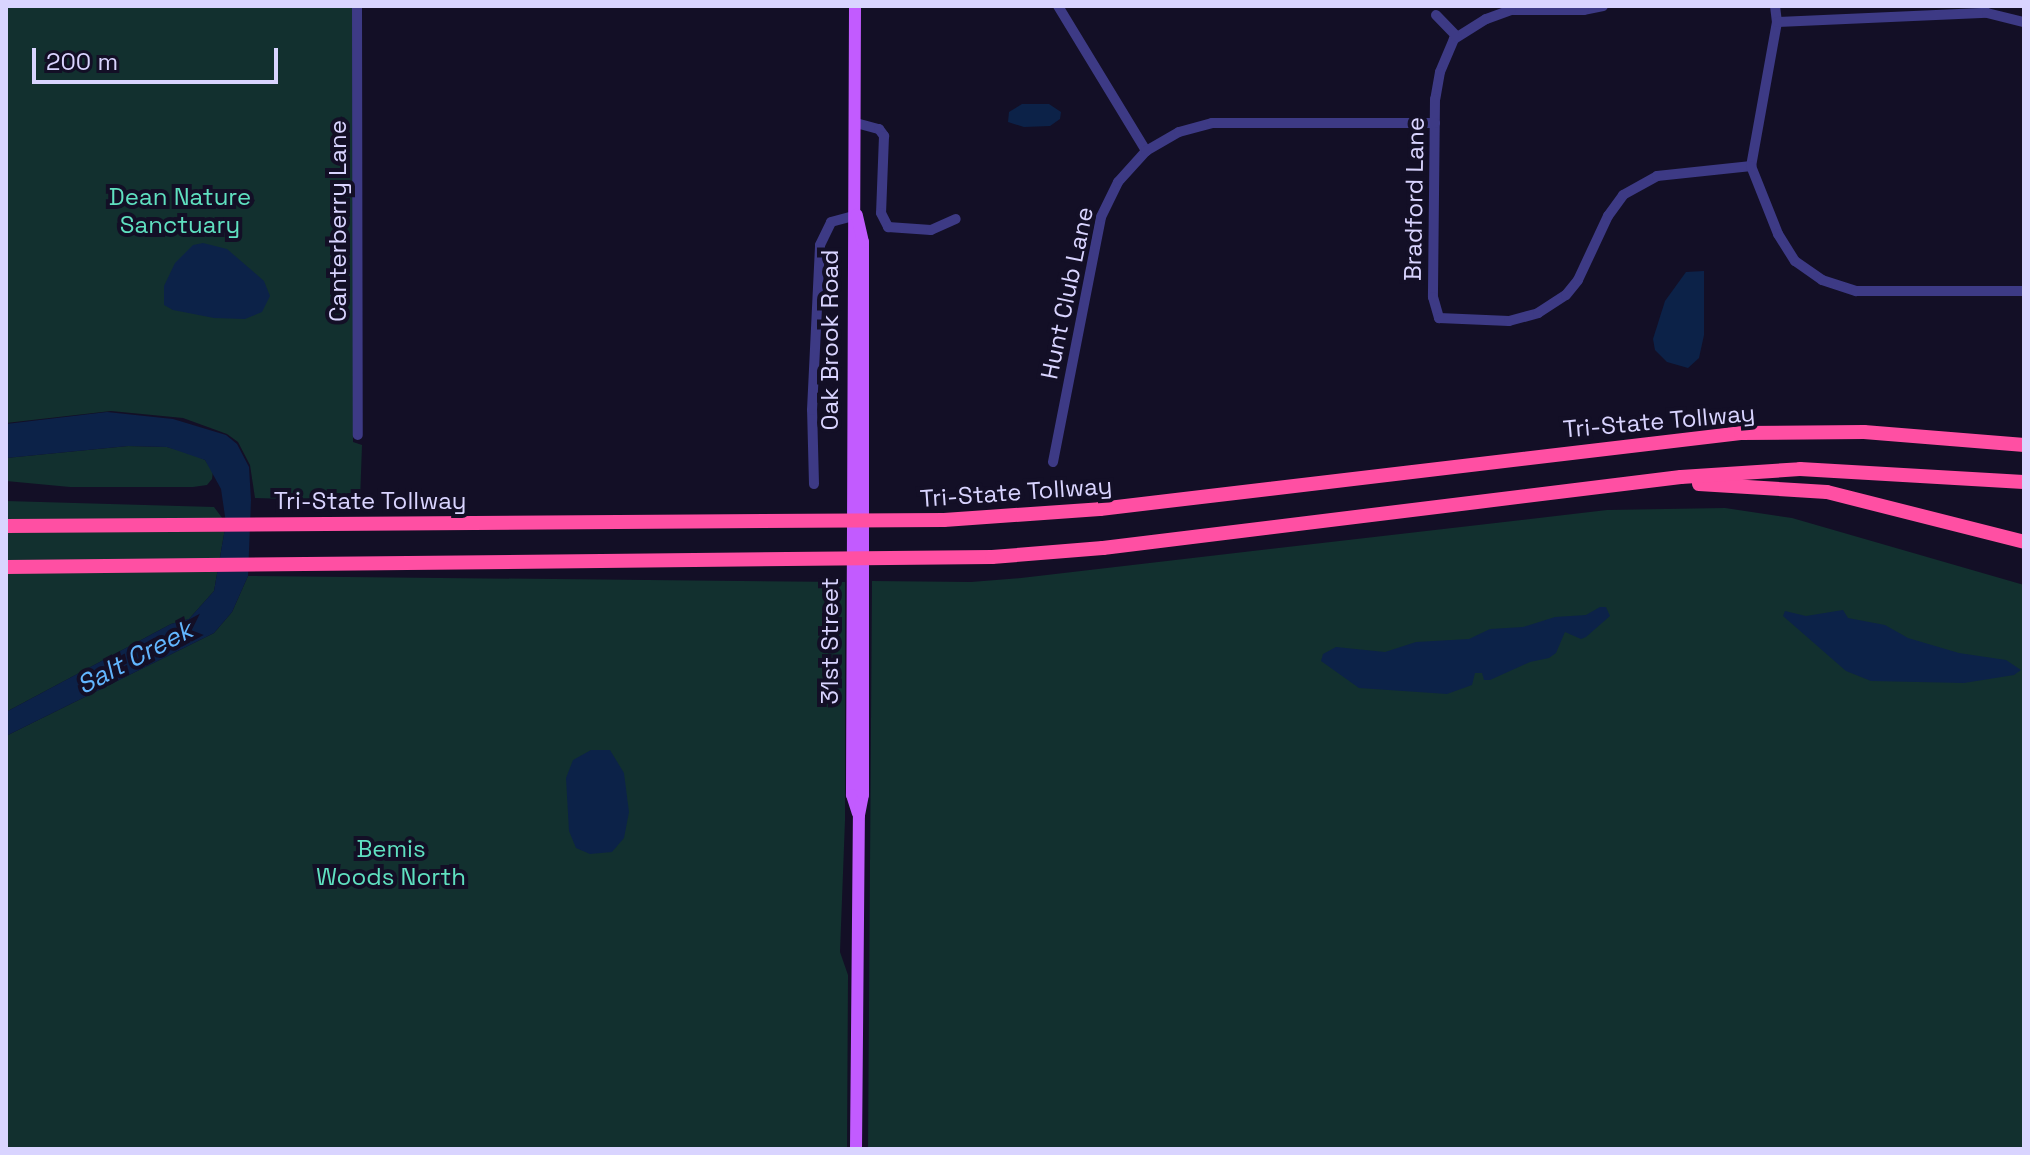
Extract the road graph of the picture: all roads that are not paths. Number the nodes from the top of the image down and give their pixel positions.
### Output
1 (357, 6) edge
2 (855, 6) edge
3 (1058, 6) edge
4 (1603, 6) edge
5 (1775, 6) edge
6 (1436, 15) dead end
7 (1777, 22) junction
8 (2024, 22) edge
9 (1457, 37) junction
10 (856, 123) junction
11 (1435, 123) junction
12 (1146, 151) junction
13 (1751, 166) junction
14 (857, 215) junction
15 (956, 219) dead end
16 (2024, 291) edge
17 (358, 435) dead end
18 (1926, 435) junction
19 (2024, 438) edge
20 (2024, 445) edge
21 (1053, 462) dead end
22 (858, 466) joint
23 (2024, 482) edge
24 (814, 484) dead end
25 (1599, 487) junction
26 (6, 526) edge
27 (2024, 542) edge
28 (6, 567) edge
29 (856, 1149) edge

1 - 17 street, Canterberry Lane
2 - 10 main road, Oak Brook Road
3 - 12 street
4 - 9 street
5 - 7 street
6 - 9 street
7 - 8 street
7 - 13 street
9 - 11 street, Bradford Lane
10 - 14 main road, Oak Brook Road
10 - 15 street
11 - 12 street, Hunt Club Lane
11 - 13 street, Bradford Lane
12 - 21 street, Hunt Club Lane
13 - 16 street
14 - 22 main road, Oak Brook Road
14 - 24 street
18 - 19 highway
18 - 20 highway, Tri-State Tollway
18 - 26 highway, Tri-State Tollway
22 - 29 main road, 31st Street
23 - 25 highway
25 - 27 highway
25 - 28 highway

